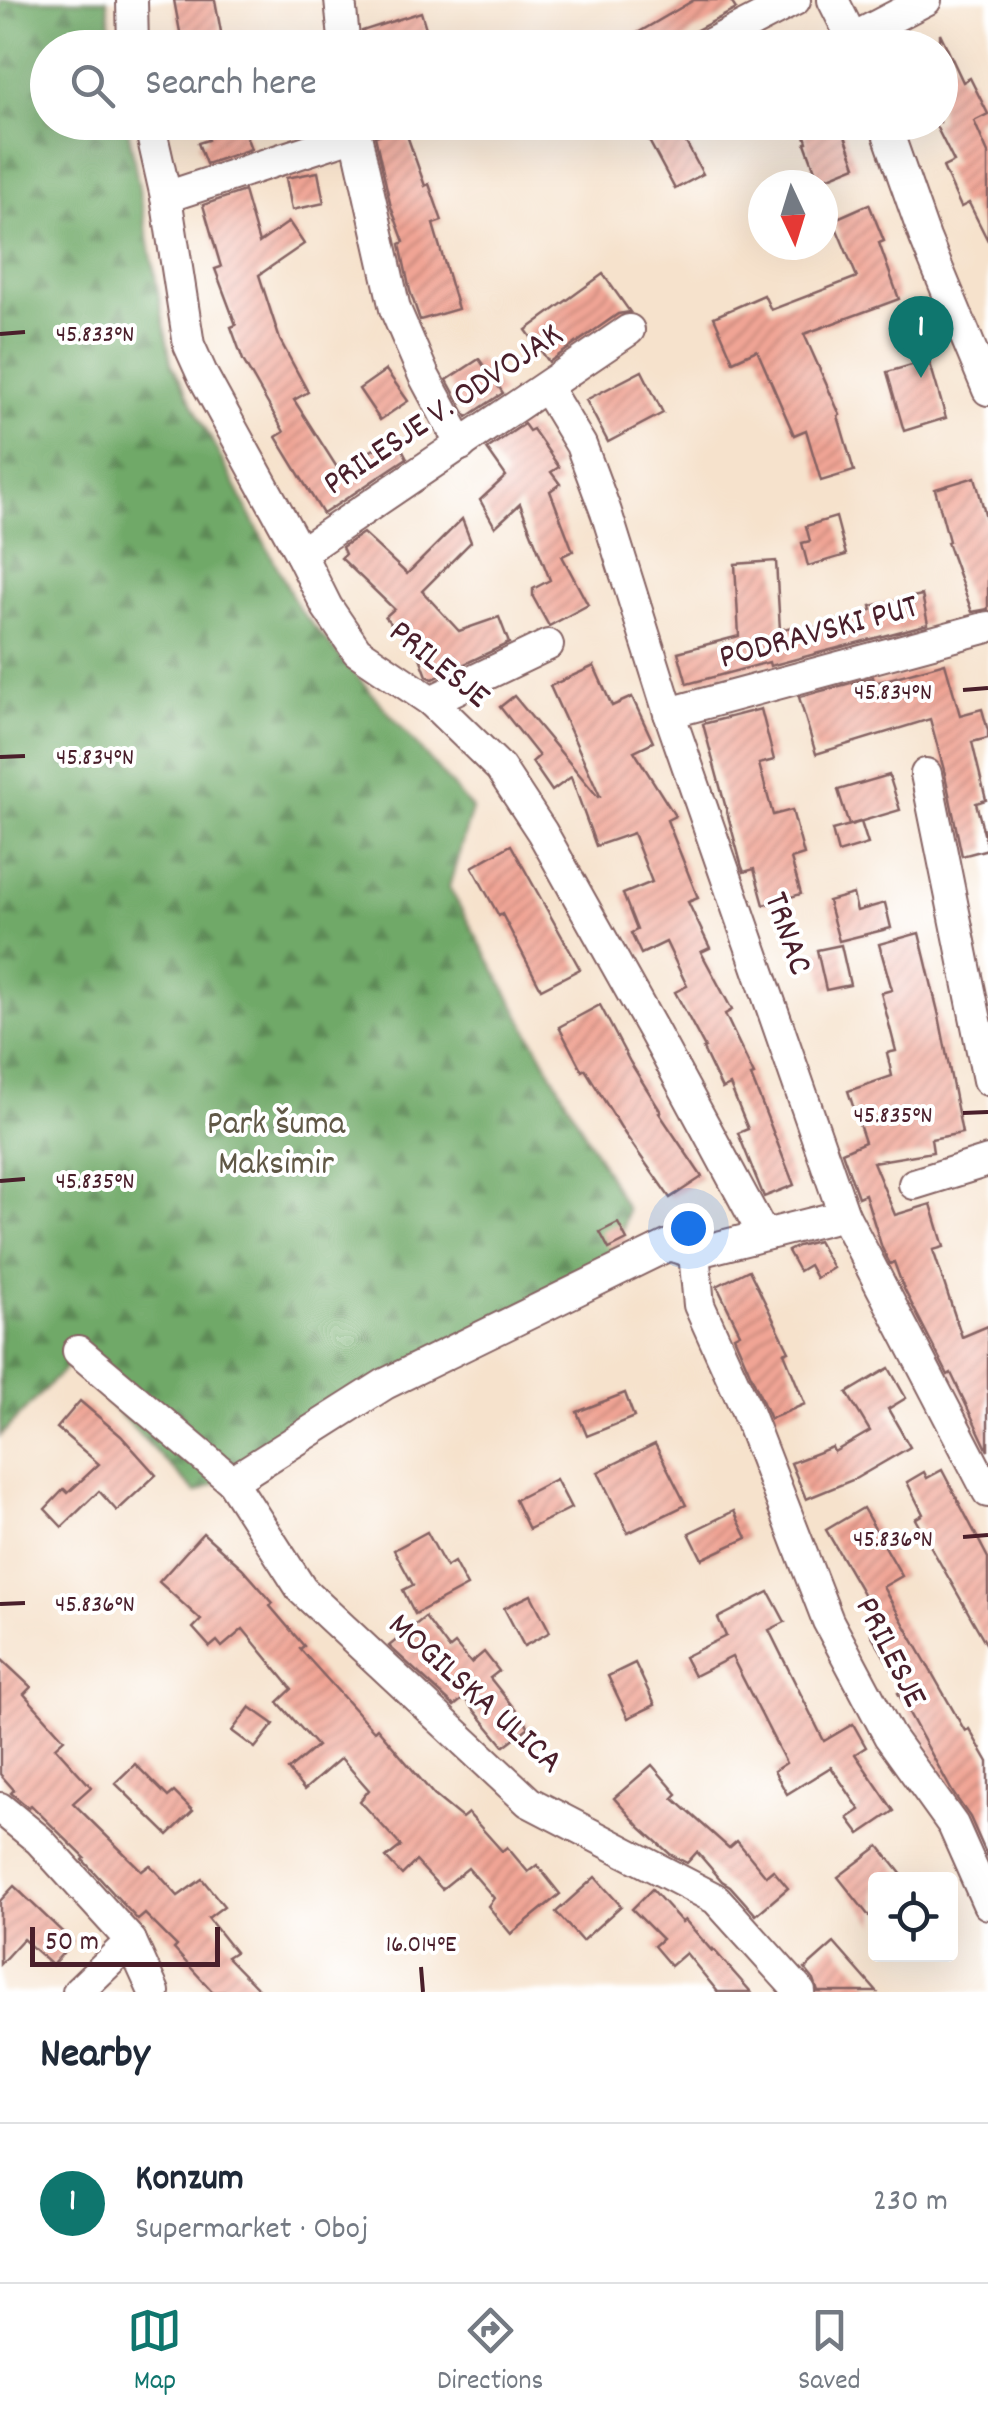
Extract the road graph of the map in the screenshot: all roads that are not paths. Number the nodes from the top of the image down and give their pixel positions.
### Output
1 (132, 0) edge
2 (340, 0) edge
3 (796, 0) edge
4 (833, 0) edge
5 (926, 0) edge
6 (133, 30) edge
7 (343, 30) edge
8 (737, 30) edge
9 (848, 30) edge
10 (876, 30) edge
11 (152, 140) edge
12 (324, 140) edge
13 (357, 140) edge
14 (890, 140) edge
15 (166, 198) junction
16 (629, 330) dead end
17 (546, 387) junction
18 (988, 390) edge
19 (461, 445) junction
20 (300, 553) junction
21 (988, 627) edge
22 (548, 645) dead end
23 (432, 701) junction
24 (669, 713) junction
25 (926, 774) dead end
26 (988, 1080) edge
27 (988, 1162) edge
28 (914, 1184) dead end
29 (844, 1214) junction
30 (763, 1234) junction
31 (694, 1252) junction
32 (78, 1351) dead end
33 (232, 1481) junction
34 (988, 1492) edge
35 (0, 1808) edge
36 (988, 1904) edge
37 (131, 1942) junction
38 (78, 1992) edge
39 (154, 1992) edge
40 (800, 1992) edge

1 - 6 street
2 - 7 street
3 - 8 street
4 - 9 street
5 - 10 street
11 - 15 street, PRILESJE
12 - 15 street
13 - 19 street
14 - 18 street
15 - 20 street, PRILESJE
16 - 17 street, PRILESJE V. ODVOJAK
17 - 19 street, PRILESJE V. ODVOJAK
17 - 24 street, TRNAC
19 - 20 street, PRILESJE V. ODVOJAK
20 - 23 street, PRILESJE
21 - 24 street, PODRAVSKI PUT
22 - 23 street
23 - 30 street, PRILESJE
24 - 29 street, TRNAC
25 - 26 street
27 - 28 street
29 - 30 street
29 - 34 street, TRNAC
30 - 31 street
31 - 33 street
31 - 36 street, PRILESJE
32 - 33 street, MOGILSKA ULICA
33 - 40 street, MOGILSKA ULICA
35 - 37 street
37 - 38 street
37 - 39 street

